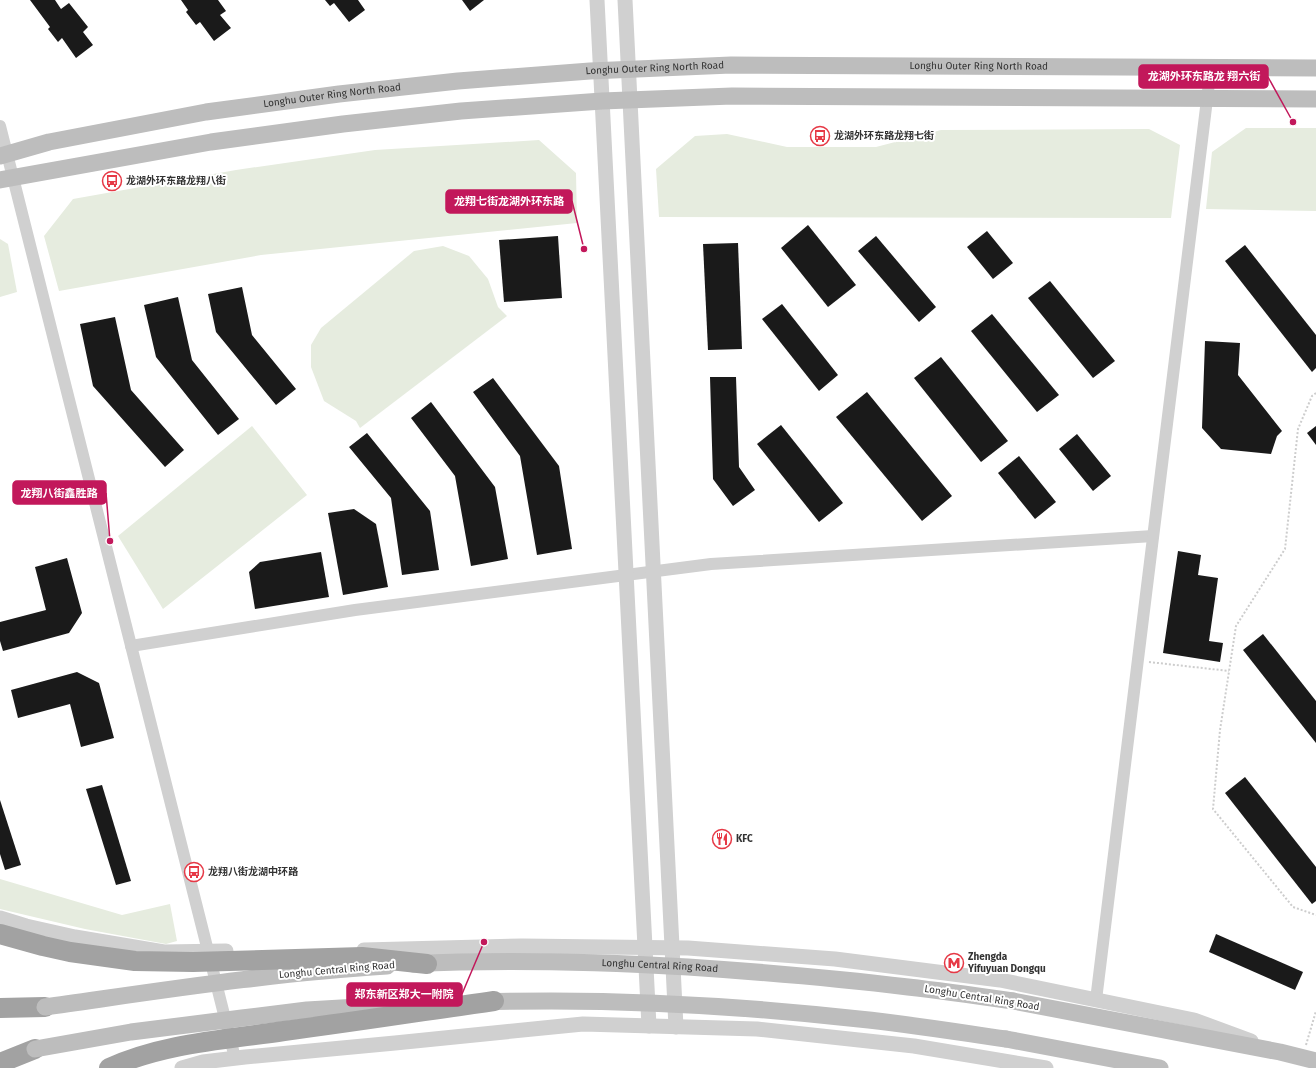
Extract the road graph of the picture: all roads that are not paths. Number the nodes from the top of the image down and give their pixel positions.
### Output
1 (597, 0) edge
2 (625, 0) edge
3 (1211, 67) junction
4 (1316, 68) edge
5 (628, 69) junction
6 (601, 70) junction
7 (1207, 98) junction
8 (1316, 99) edge
9 (630, 100) junction
10 (602, 101) junction
11 (0, 126) edge
12 (4, 155) edge
13 (7, 179) edge
14 (1153, 536) junction
15 (653, 572) junction
16 (626, 575) junction
17 (131, 646) junction
18 (0, 918) edge
19 (0, 934) edge
20 (645, 948) junction
21 (672, 948) junction
22 (208, 952) junction
23 (427, 964) junction
24 (1096, 1000) junction
25 (494, 1001) junction
26 (45, 1007) junction
27 (0, 1008) edge
28 (0, 1014) edge
29 (649, 1026) junction
30 (676, 1027) junction
31 (36, 1049) junction
32 (1280, 1052) junction
33 (0, 1056) edge
34 (235, 1058) junction
35 (1309, 1059) edge
36 (0, 1063) edge
37 (109, 1068) edge
38 (182, 1068) edge
39 (1046, 1068) edge
40 (1160, 1068) edge

1 - 6 street
2 - 5 street
3 - 4 main road, Longhu Outer Ring North Road
3 - 5 main road, Longhu Outer Ring North Road
3 - 7 street
5 - 6 main road, Longhu Outer Ring North Road
5 - 9 street
6 - 10 street
6 - 12 main road, Longhu Outer Ring North Road
7 - 8 main road
7 - 9 main road
7 - 14 street
9 - 10 main road
9 - 15 street
10 - 13 main road
10 - 16 street
11 - 12 street
12 - 13 street
13 - 17 street
14 - 15 street
14 - 24 street
15 - 16 street
15 - 21 street
16 - 17 street
16 - 20 street
17 - 22 street
18 - 22 street
19 - 23 highway, bridge
20 - 21 street
20 - 22 street
20 - 29 street
21 - 24 street
21 - 30 street
22 - 34 street
23 - 26 main road, Longhu Central Ring Road, bridge
23 - 32 main road, Longhu Central Ring Road, bridge
24 - 32 street
25 - 31 main road, bridge
25 - 37 highway, bridge
25 - 40 main road, bridge
26 - 27 highway
26 - 28 main road, Longhu Central Ring Road
29 - 30 street
29 - 34 street
30 - 39 street
31 - 33 main road
31 - 36 highway
32 - 35 main road, Longhu Central Ring Road
34 - 38 street

